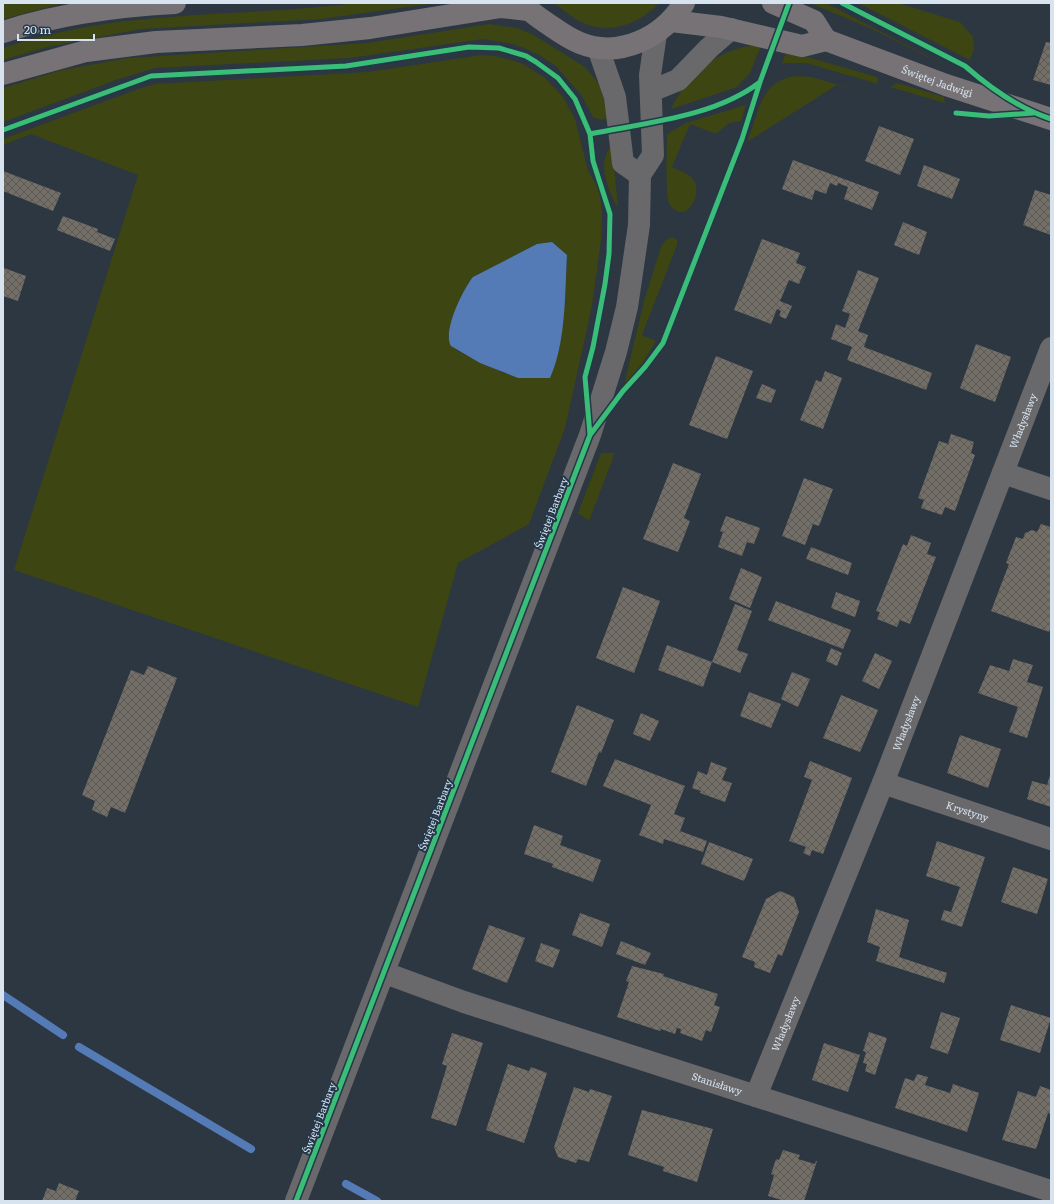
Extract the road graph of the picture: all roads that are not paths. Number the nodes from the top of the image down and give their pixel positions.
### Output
1 (175, 3) edge
2 (684, 3) edge
3 (773, 3) edge
4 (526, 7) edge
5 (664, 27) junction
6 (731, 30) junction
7 (3, 32) edge
8 (826, 40) junction
9 (598, 48) junction
10 (3, 74) edge
11 (651, 91) junction
12 (1051, 119) edge
13 (640, 175) junction
14 (1051, 348) edge
15 (1003, 473) junction
16 (1051, 489) edge
17 (883, 783) junction
18 (1051, 839) edge
19 (385, 972) junction
20 (756, 1096) junction
21 (1051, 1191) edge
22 (296, 1201) edge

1 - 7 main road
2 - 5 main road
3 - 8 main road
4 - 9 main road
4 - 10 main road
5 - 6 main road
5 - 9 main road
5 - 11 street
6 - 8 main road
6 - 11 street
8 - 12 main road, Świętej Jadwigi
9 - 13 street
11 - 13 street
13 - 19 street, Świętej Barbary
14 - 15 street, Władysławy
15 - 16 street
15 - 17 street, Władysławy
17 - 18 street, Krystyny
17 - 20 street, Władysławy
19 - 20 street, Stanisławy
19 - 22 street, Świętej Barbary
20 - 21 street, Stanisławy

